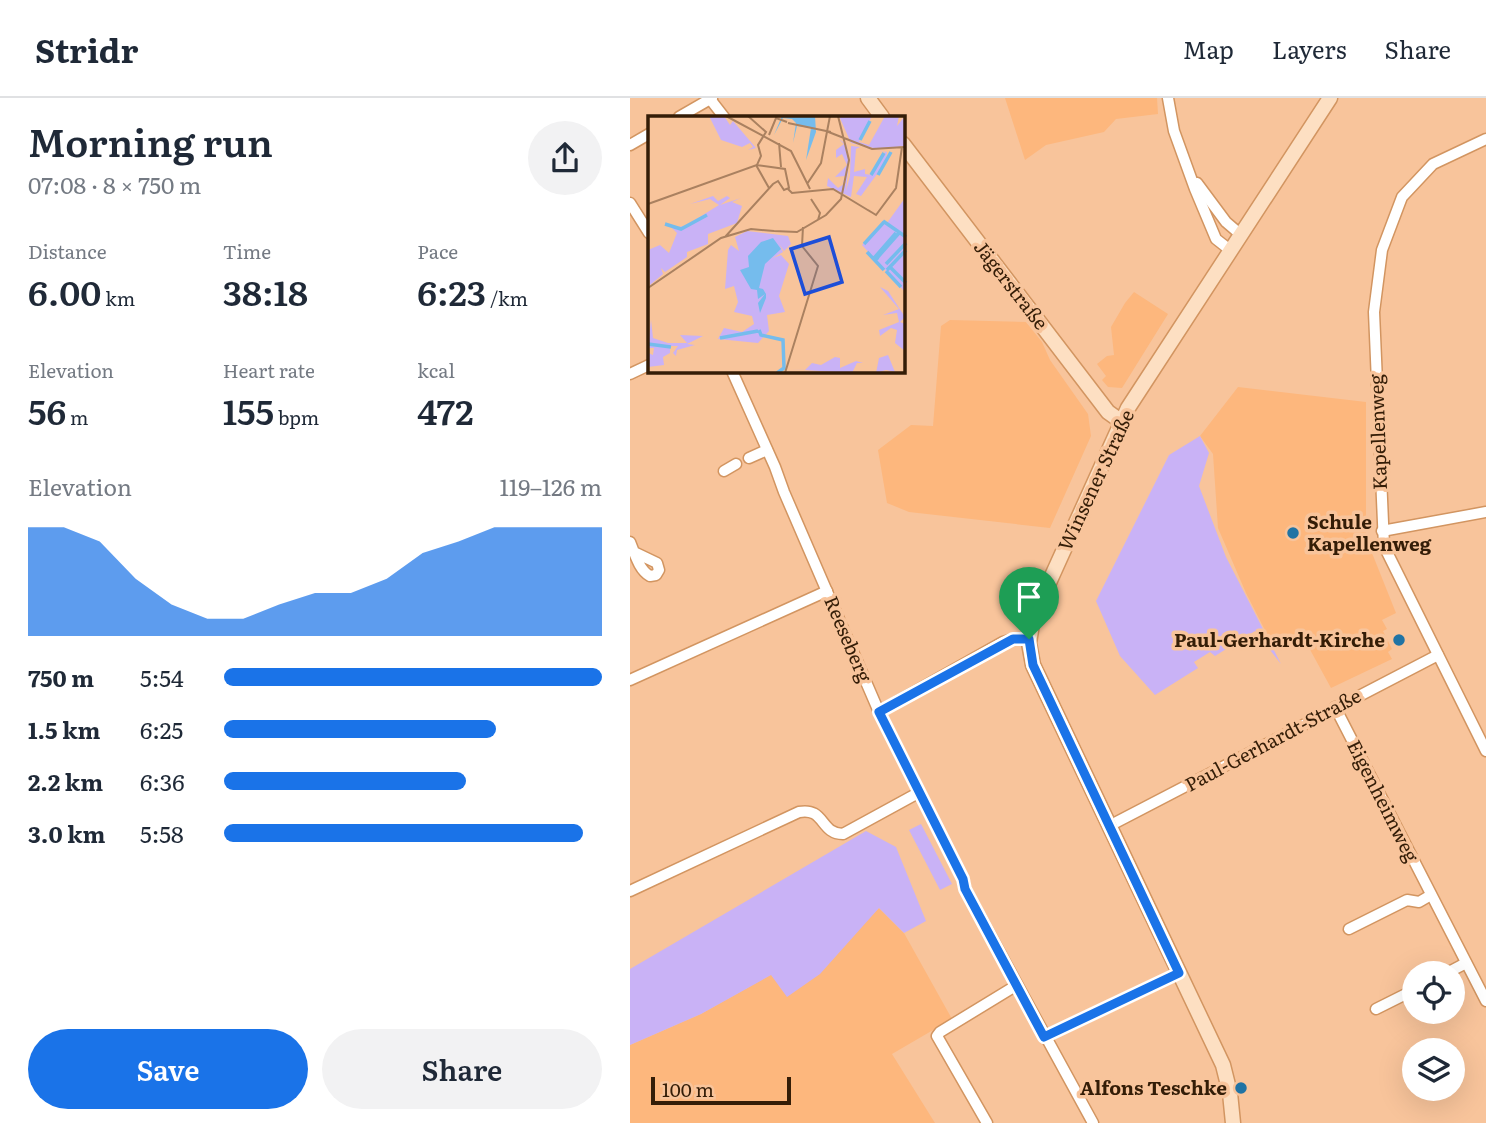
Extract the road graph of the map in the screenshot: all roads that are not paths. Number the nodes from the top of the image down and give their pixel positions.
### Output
1 (711, 98) edge
2 (867, 98) edge
3 (1168, 98) edge
4 (1330, 98) edge
5 (681, 116) edge
6 (723, 116) edge
7 (881, 116) edge
8 (648, 135) edge
9 (1486, 139) edge
10 (630, 145) edge
11 (905, 147) edge
12 (1189, 173) junction
13 (630, 203) edge
14 (648, 231) edge
15 (1240, 234) junction
16 (1230, 250) junction
17 (648, 365) edge
18 (733, 373) edge
19 (630, 374) edge
20 (1122, 422) junction
21 (767, 450) junction
22 (750, 458) dead end
23 (736, 464) dead end
24 (724, 471) dead end
25 (1486, 512) edge
26 (1382, 531) junction
27 (827, 591) junction
28 (1029, 639) junction
29 (1438, 655) junction
30 (630, 680) edge
31 (1335, 707) junction
32 (879, 712) junction
33 (1486, 751) edge
34 (918, 793) junction
35 (1109, 826) junction
36 (630, 891) edge
37 (1431, 895) junction
38 (1349, 929) dead end
39 (1466, 963) joint
40 (1179, 973) junction
41 (1017, 985) junction
42 (1402, 996) edge
43 (1486, 1001) edge
44 (1376, 1009) dead end
45 (1044, 1037) junction
46 (987, 1123) edge
47 (1093, 1123) edge
48 (1233, 1123) edge

1 - 5 street
1 - 6 street
2 - 7 main road
3 - 12 street
4 - 15 main road, Winsener Straße
8 - 10 street
9 - 26 street, Kapellenweg
11 - 20 main road, Jägerstraße
12 - 15 street
12 - 16 street
13 - 14 street
15 - 16 main road, Winsener Straße
16 - 20 main road, Winsener Straße
17 - 19 street
18 - 21 street, Reeseberg
20 - 28 main road, Winsener Straße
21 - 22 street
21 - 27 street, Reeseberg
23 - 24 street
25 - 26 street
26 - 29 street, Kapellenweg
27 - 30 street
27 - 32 street, Reeseberg
28 - 32 street
28 - 35 main road, Winsener Straße
29 - 31 street, Paul-Gerhardt-Straße
29 - 33 street, Kapellenweg
31 - 35 street, Paul-Gerhardt-Straße
31 - 37 street, Eigenheimweg
32 - 34 street, Reeseberg
34 - 36 street
34 - 41 street, Reeseberg
35 - 40 main road, Winsener Straße
37 - 38 street
37 - 39 street, Eigenheimweg
39 - 43 street, Eigenheimweg
40 - 45 street
40 - 48 main road, Winsener Straße
41 - 45 street, Reeseberg
41 - 46 street
42 - 44 street
45 - 47 street, Reeseberg

